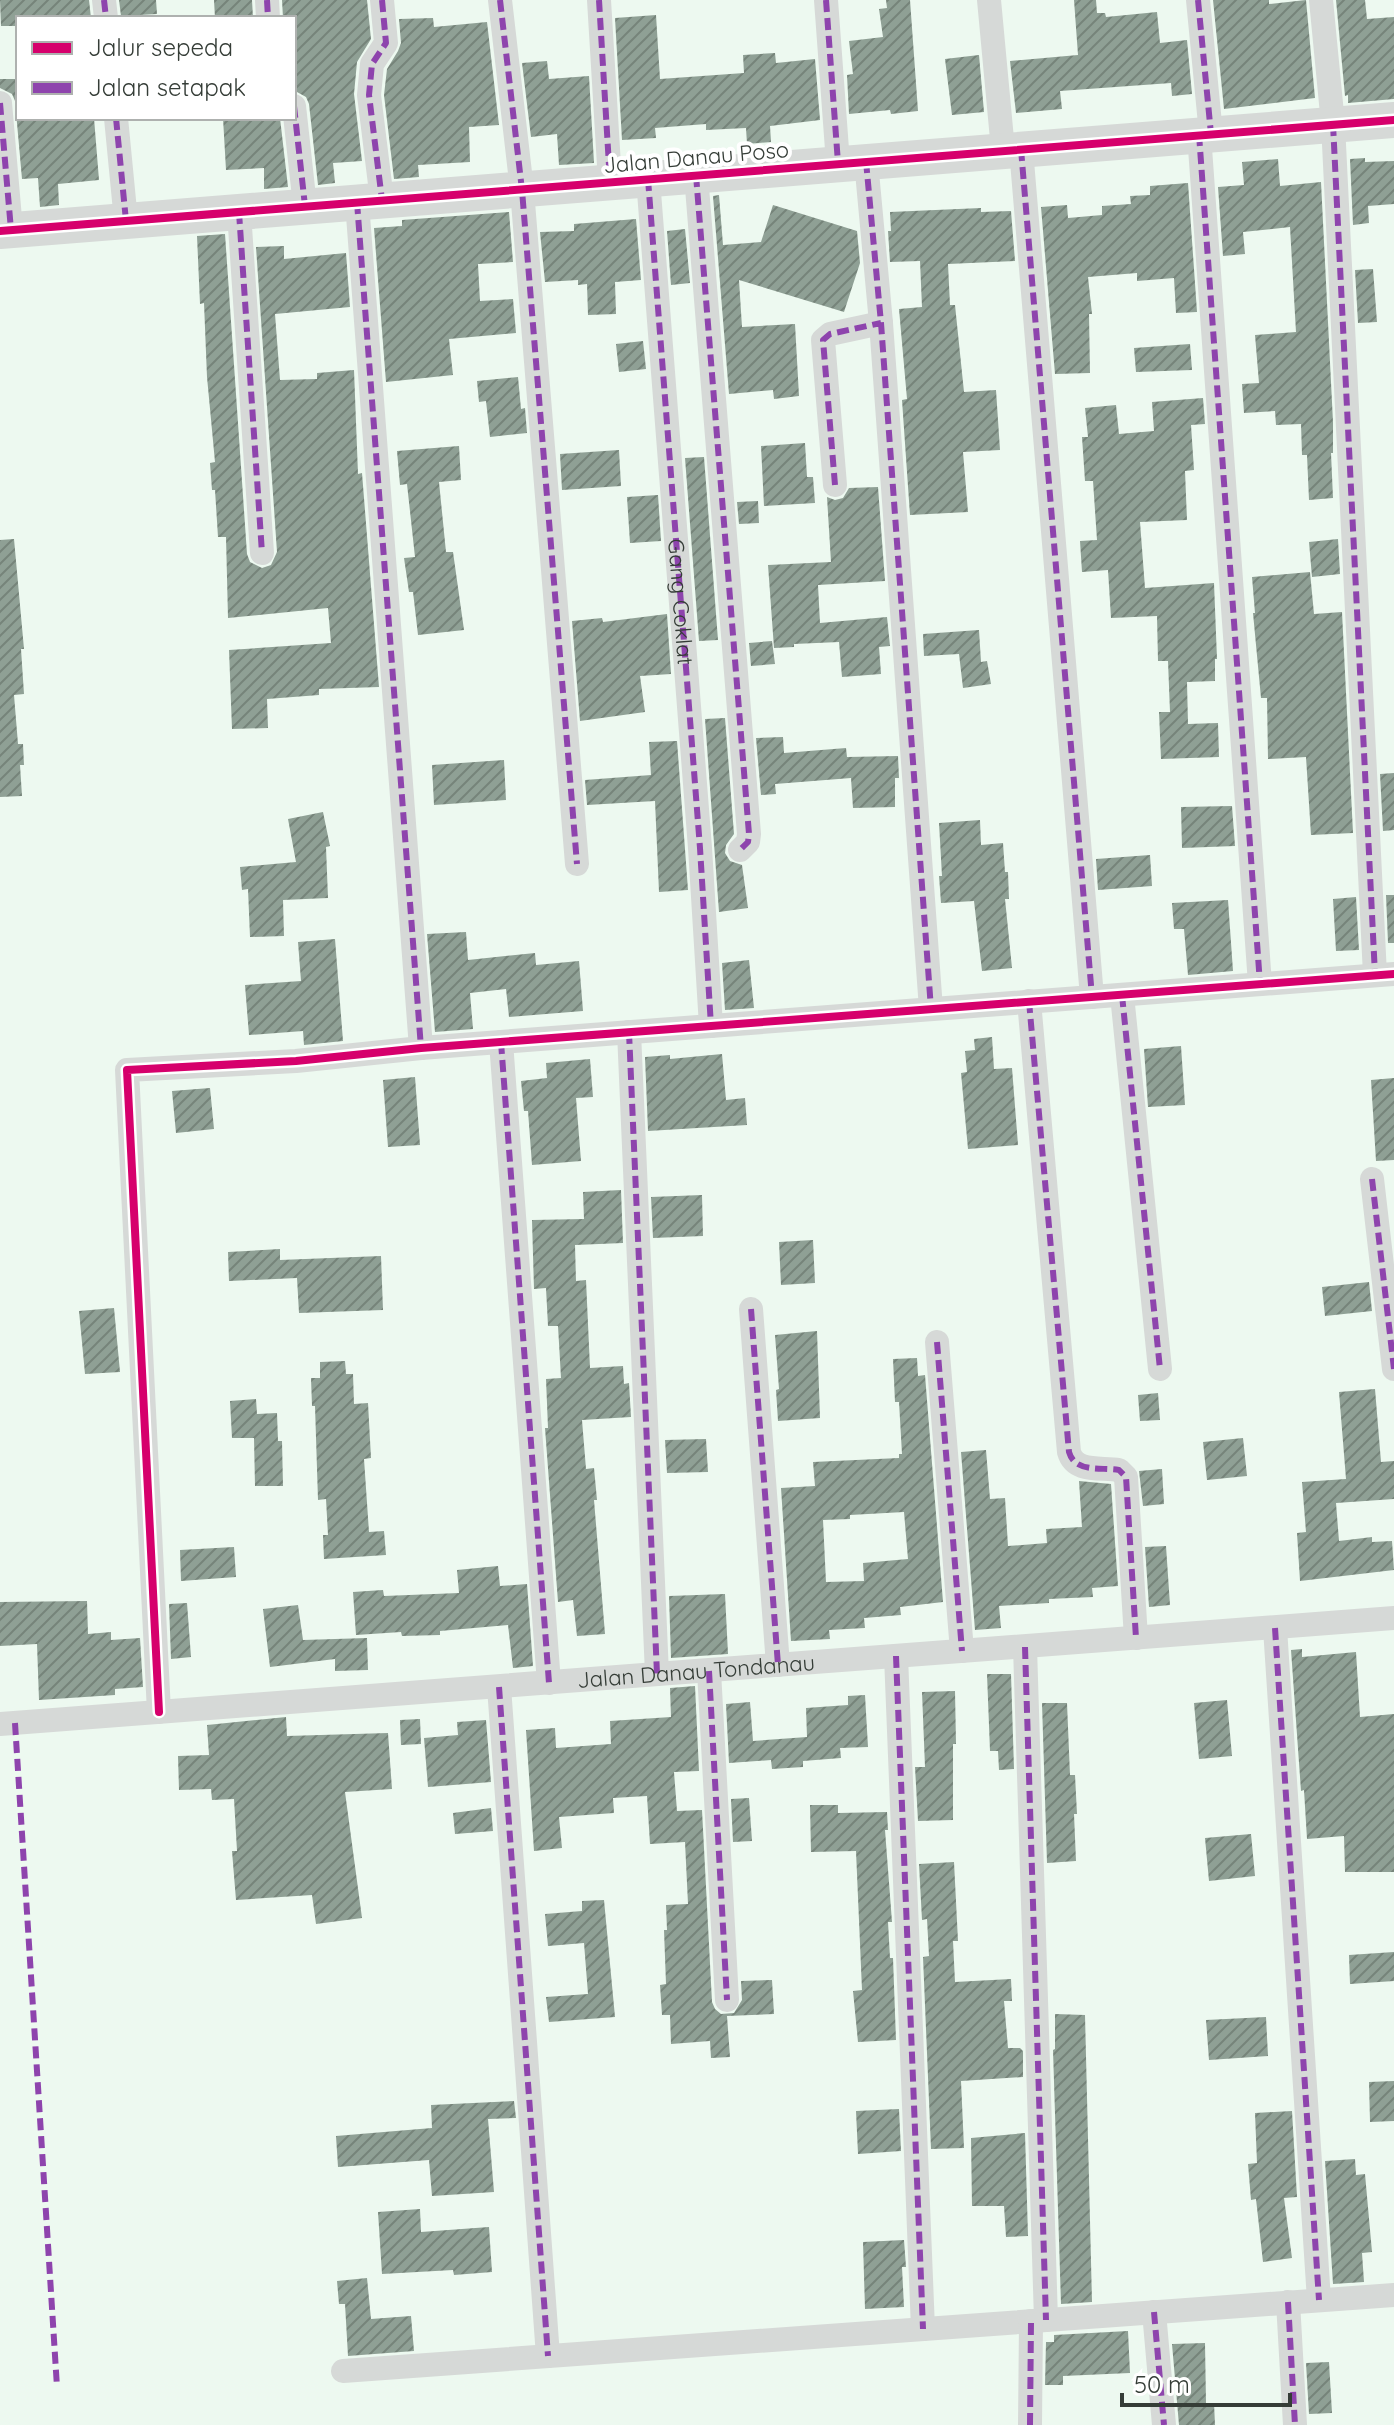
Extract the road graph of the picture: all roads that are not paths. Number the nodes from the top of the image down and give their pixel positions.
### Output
1 (382, 0) edge
2 (500, 0) edge
3 (599, 0) edge
4 (826, 0) edge
5 (989, 0) edge
6 (1198, 0) edge
7 (1321, 0) edge
8 (0, 103) edge
9 (116, 120) edge
10 (296, 120) edge
11 (1394, 120) edge
12 (1333, 124) junction
13 (1205, 134) junction
14 (1012, 150) junction
15 (852, 162) junction
16 (696, 175) junction
17 (648, 179) junction
18 (610, 182) junction
19 (522, 190) junction
20 (370, 201) junction
21 (305, 206) junction
22 (239, 212) junction
23 (126, 221) junction
24 (5, 230) edge
25 (881, 323) junction
26 (835, 485) dead end
27 (262, 553) dead end
28 (740, 850) dead end
29 (577, 864) dead end
30 (1384, 974) edge
31 (1260, 984) junction
32 (1122, 995) junction
33 (1092, 997) junction
34 (1029, 1001) junction
35 (931, 1009) junction
36 (711, 1026) junction
37 (629, 1032) junction
38 (501, 1042) junction
39 (421, 1048) junction
40 (1372, 1179) dead end
41 (751, 1309) dead end
42 (937, 1342) dead end
43 (1160, 1369) dead end
44 (1394, 1369) edge
45 (1394, 1618) edge
46 (1275, 1628) junction
47 (1136, 1638) junction
48 (1025, 1647) junction
49 (962, 1651) junction
50 (896, 1656) junction
51 (778, 1665) junction
52 (709, 1671) junction
53 (657, 1674) junction
54 (549, 1683) junction
55 (499, 1687) junction
56 (159, 1712) junction
57 (0, 1724) edge
58 (727, 2000) dead end
59 (1394, 2295) edge
60 (1319, 2300) junction
61 (1288, 2302) junction
62 (1154, 2312) junction
63 (1038, 2320) junction
64 (923, 2329) junction
65 (548, 2356) junction
66 (343, 2371) dead end
67 (1030, 2425) edge
68 (1164, 2425) edge
69 (1295, 2425) edge

1 - 20 street
2 - 19 street
3 - 18 street
4 - 15 street
5 - 14 street
6 - 13 street
7 - 12 street
8 - 24 street
9 - 23 street
10 - 21 street
11 - 12 street, Jalan Danau Poso
12 - 13 street, Jalan Danau Poso
12 - 30 street
13 - 14 street, Jalan Danau Poso
13 - 31 street
14 - 15 street, Jalan Danau Poso
14 - 33 street
15 - 16 street, Jalan Danau Poso
15 - 25 street
16 - 17 street, Jalan Danau Poso
16 - 28 street
17 - 18 street, Jalan Danau Poso
17 - 36 street, Gang Coklat
18 - 19 street, Jalan Danau Poso
19 - 20 street, Jalan Danau Poso
19 - 29 street
20 - 21 street, Jalan Danau Poso
20 - 39 street
21 - 22 street, Jalan Danau Poso
22 - 23 street, Jalan Danau Poso
22 - 27 street
23 - 24 street, Jalan Danau Poso
25 - 26 street
25 - 35 street
30 - 31 street
31 - 32 street
32 - 33 street
32 - 43 street
33 - 34 street
34 - 35 street
34 - 47 street
35 - 36 street
36 - 37 street
37 - 38 street
37 - 53 street
38 - 39 street
38 - 54 street
39 - 56 street
40 - 44 street
41 - 51 street
42 - 49 street
45 - 46 street, Jalan Danau Tondanau
46 - 47 street, Jalan Danau Tondanau
46 - 60 street
47 - 48 street, Jalan Danau Tondanau
48 - 49 street, Jalan Danau Tondanau
48 - 63 street
49 - 50 street, Jalan Danau Tondanau
50 - 51 street, Jalan Danau Tondanau
50 - 64 street
51 - 52 street, Jalan Danau Tondanau
52 - 53 street, Jalan Danau Tondanau
52 - 58 street
53 - 54 street, Jalan Danau Tondanau
54 - 55 street, Jalan Danau Tondanau
55 - 56 street, Jalan Danau Tondanau
55 - 65 street
56 - 57 street, Jalan Danau Tondanau
59 - 60 street
60 - 61 street
61 - 62 street
61 - 69 street
62 - 63 street
62 - 68 street
63 - 64 street
63 - 67 street
64 - 65 street
65 - 66 street

